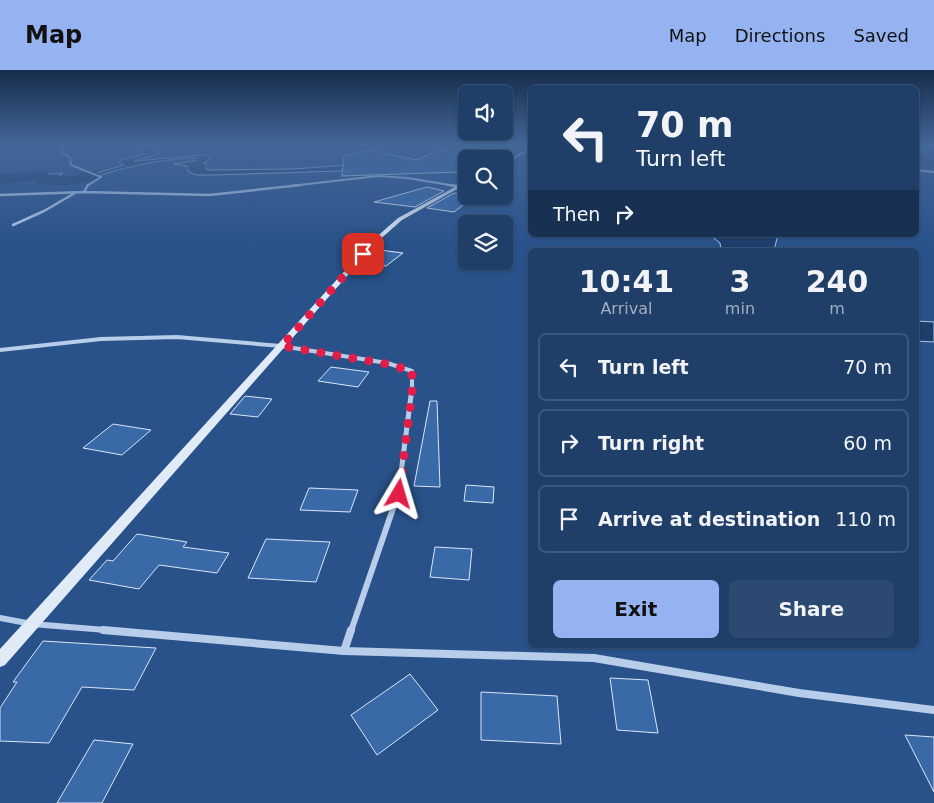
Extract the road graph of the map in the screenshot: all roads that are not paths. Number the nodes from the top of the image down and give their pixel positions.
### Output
1 (99, 178) edge
2 (358, 178) edge
3 (409, 178) edge
4 (458, 184) edge
5 (458, 186) edge
6 (78, 192) junction
7 (84, 192) junction
8 (0, 195) edge
9 (14, 225) dead end
10 (282, 346) junction
11 (0, 350) edge
12 (0, 618) edge
13 (32, 624) junction
14 (344, 651) junction
15 (0, 660) edge
16 (934, 710) edge

1 - 7 street
2 - 7 street
3 - 4 street
5 - 10 main road
6 - 7 street
6 - 8 street
6 - 9 street
10 - 11 street
10 - 13 main road
10 - 14 street
12 - 13 street
13 - 14 street
13 - 15 main road
14 - 16 street

